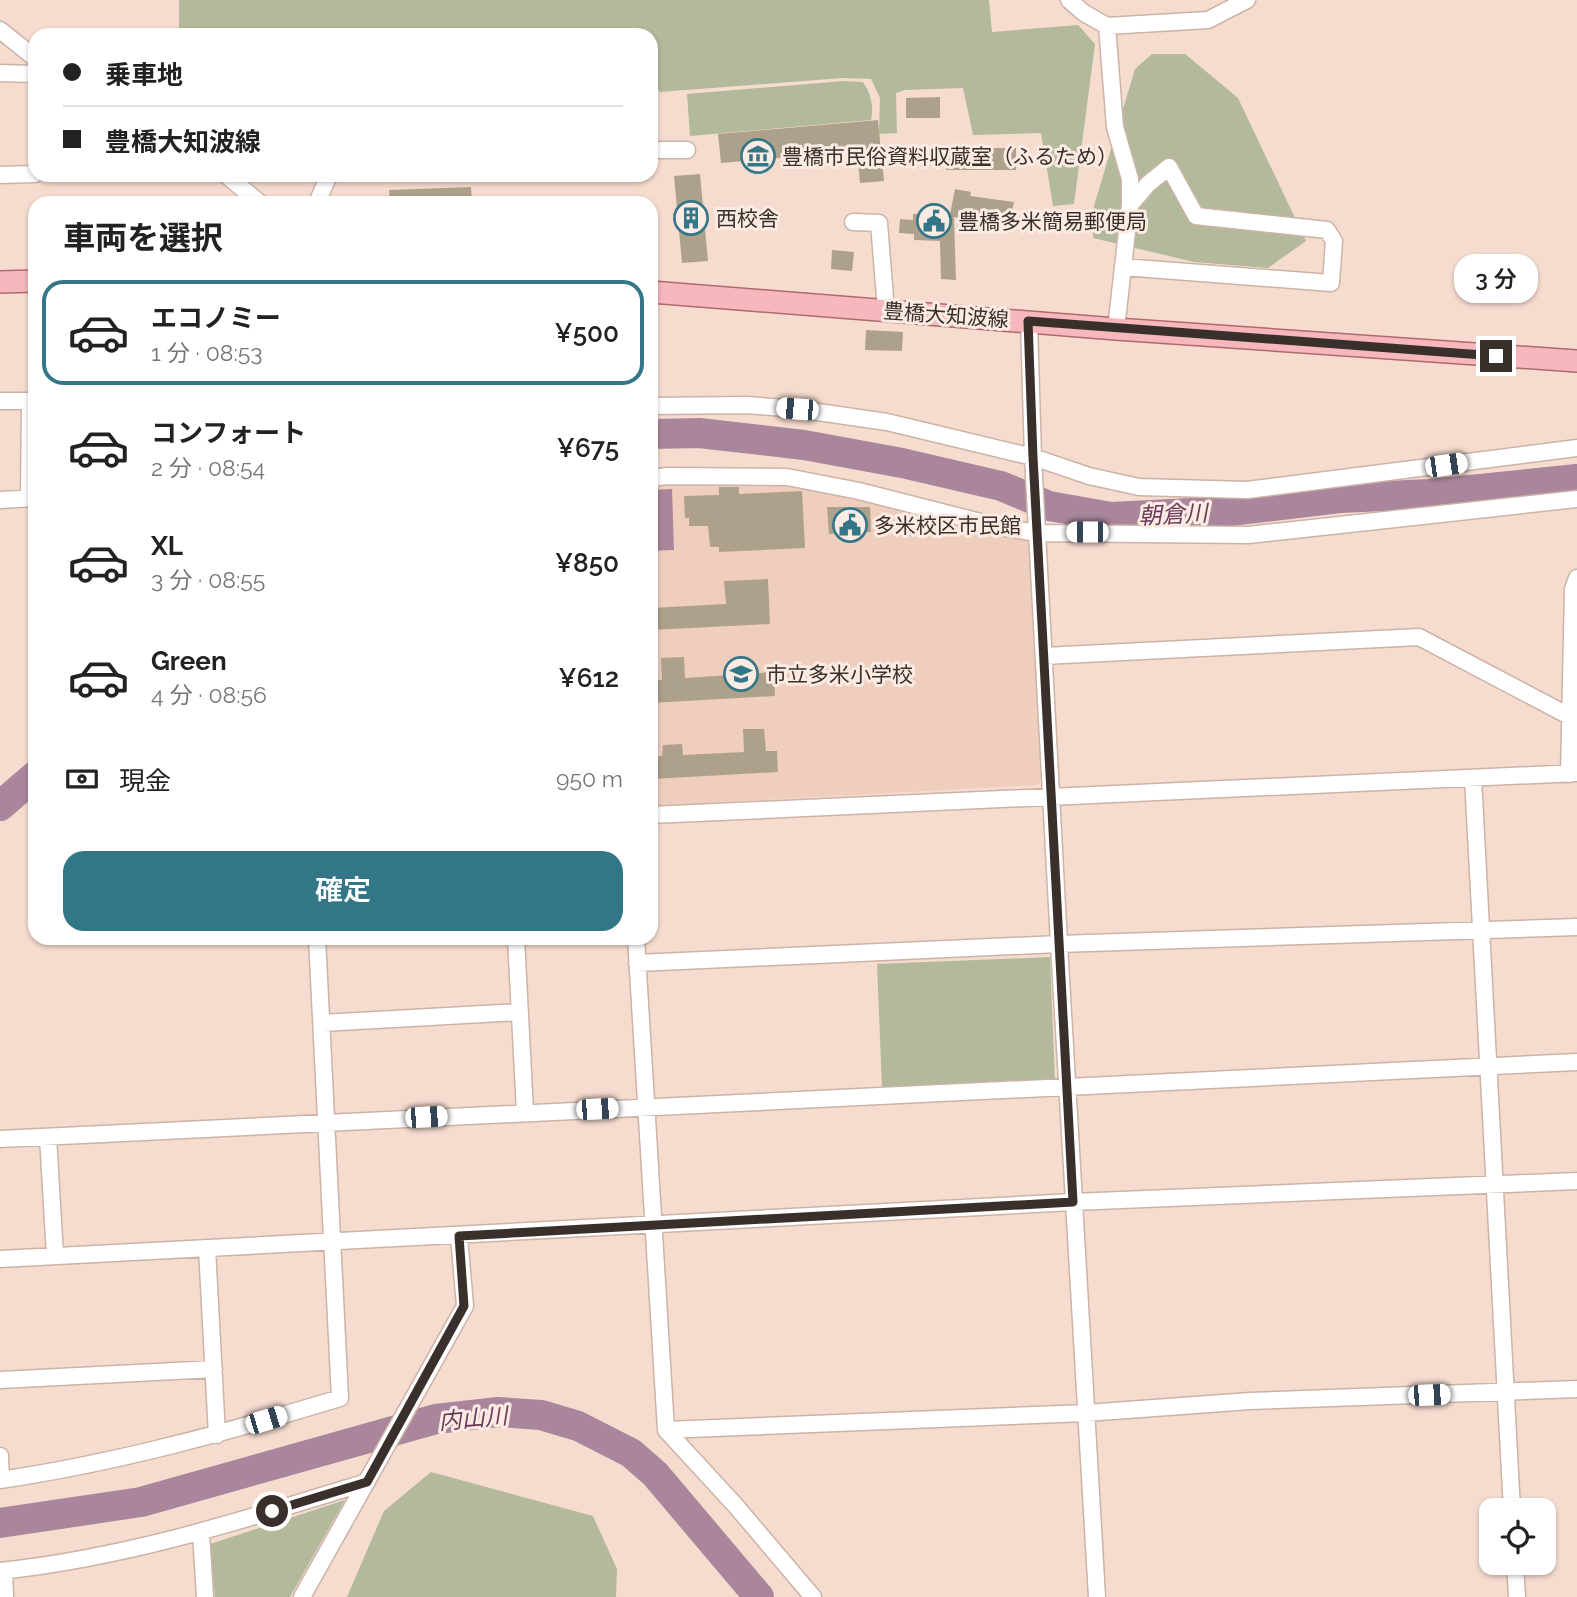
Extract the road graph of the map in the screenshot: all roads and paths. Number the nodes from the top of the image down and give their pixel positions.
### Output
1 (1069, 0) edge
2 (1247, 0) edge
3 (1107, 26) junction
4 (0, 30) edge
5 (28, 52) edge
6 (0, 73) edge
7 (28, 74) edge
8 (658, 150) edge
9 (687, 150) dead end
10 (28, 174) edge
11 (0, 175) edge
12 (234, 182) edge
13 (252, 196) edge
14 (1130, 205) junction
15 (853, 222) dead end
16 (1123, 267) junction
17 (28, 281) edge
18 (0, 282) edge
19 (658, 293) edge
20 (886, 310) junction
21 (1028, 321) junction
22 (1116, 329) junction
23 (1577, 361) edge
24 (0, 401) edge
25 (28, 401) edge
26 (658, 406) edge
27 (1577, 448) edge
28 (1033, 464) junction
29 (658, 477) edge
30 (28, 498) edge
31 (1577, 499) edge
32 (0, 500) edge
33 (1037, 530) junction
34 (1576, 585) edge
35 (1044, 656) junction
36 (1569, 716) junction
37 (1573, 774) edge
38 (1473, 778) junction
39 (1052, 797) junction
40 (658, 815) edge
41 (1577, 927) edge
42 (1480, 929) junction
43 (1059, 944) junction
44 (317, 945) edge
45 (516, 945) edge
46 (636, 945) edge
47 (637, 963) junction
48 (520, 1012) junction
49 (322, 1023) junction
50 (1577, 1062) edge
51 (1489, 1067) junction
52 (1067, 1088) junction
53 (645, 1106) junction
54 (525, 1112) junction
55 (327, 1122) junction
56 (48, 1137) junction
57 (0, 1139) edge
58 (1577, 1181) edge
59 (1494, 1185) junction
60 (1073, 1202) junction
61 (652, 1225) junction
62 (459, 1236) junction
63 (332, 1242) junction
64 (207, 1248) junction
65 (55, 1256) junction
66 (0, 1259) edge
67 (214, 1368) junction
68 (0, 1380) edge
69 (1577, 1389) edge
70 (1506, 1393) junction
71 (1086, 1413) junction
72 (666, 1430) junction
73 (217, 1435) junction
74 (0, 1456) edge
75 (1, 1480) edge
76 (367, 1482) junction
77 (1512, 1498) edge
78 (201, 1533) junction
79 (2, 1571) edge
80 (1516, 1575) edge
81 (5, 1597) edge
82 (205, 1597) edge
83 (302, 1597) edge
84 (813, 1597) edge
85 (1097, 1597) edge
86 (1517, 1597) edge

1 - 3 street
2 - 3 street
3 - 14 street
4 - 5 street
6 - 7 street
8 - 9 street
10 - 11 street
12 - 13 street
14 - 16 street
14 - 16 street
15 - 20 street
16 - 22 street
17 - 18 main road
19 - 20 main road, 豊橋大知波線
20 - 21 main road, 豊橋大知波線
21 - 22 main road, 豊橋大知波線
21 - 28 street
22 - 23 main road, 豊橋大知波線
24 - 25 street
26 - 28 street
27 - 28 street
28 - 33 street
29 - 33 street
30 - 32 street
31 - 33 street
33 - 35 street
34 - 36 street
35 - 36 street
35 - 39 street
36 - 37 street
37 - 38 street
38 - 39 street
38 - 42 street
39 - 40 street
39 - 43 street
41 - 42 street
42 - 43 street
42 - 51 street
43 - 47 street
43 - 52 street
44 - 49 street
45 - 48 street
46 - 47 street
47 - 53 street
48 - 49 street
48 - 54 street
49 - 55 street
50 - 51 street
51 - 52 street
51 - 59 street
52 - 53 street
52 - 60 street
53 - 54 street
53 - 61 street
54 - 55 street
55 - 56 street
55 - 63 street
56 - 57 street
56 - 65 street
58 - 59 street
59 - 60 street
59 - 70 street
60 - 61 street
60 - 71 street
61 - 62 street
61 - 72 street
62 - 63 street
62 - 76 street
63 - 64 street
63 - 73 street
64 - 65 street
64 - 67 street
65 - 66 street
67 - 68 street
67 - 73 street
69 - 70 street
70 - 71 street
70 - 77 street
71 - 72 street
71 - 85 street
72 - 84 street
73 - 75 street
74 - 75 street
76 - 78 street
76 - 83 street
78 - 79 street
78 - 82 street
79 - 81 street
80 - 86 street

